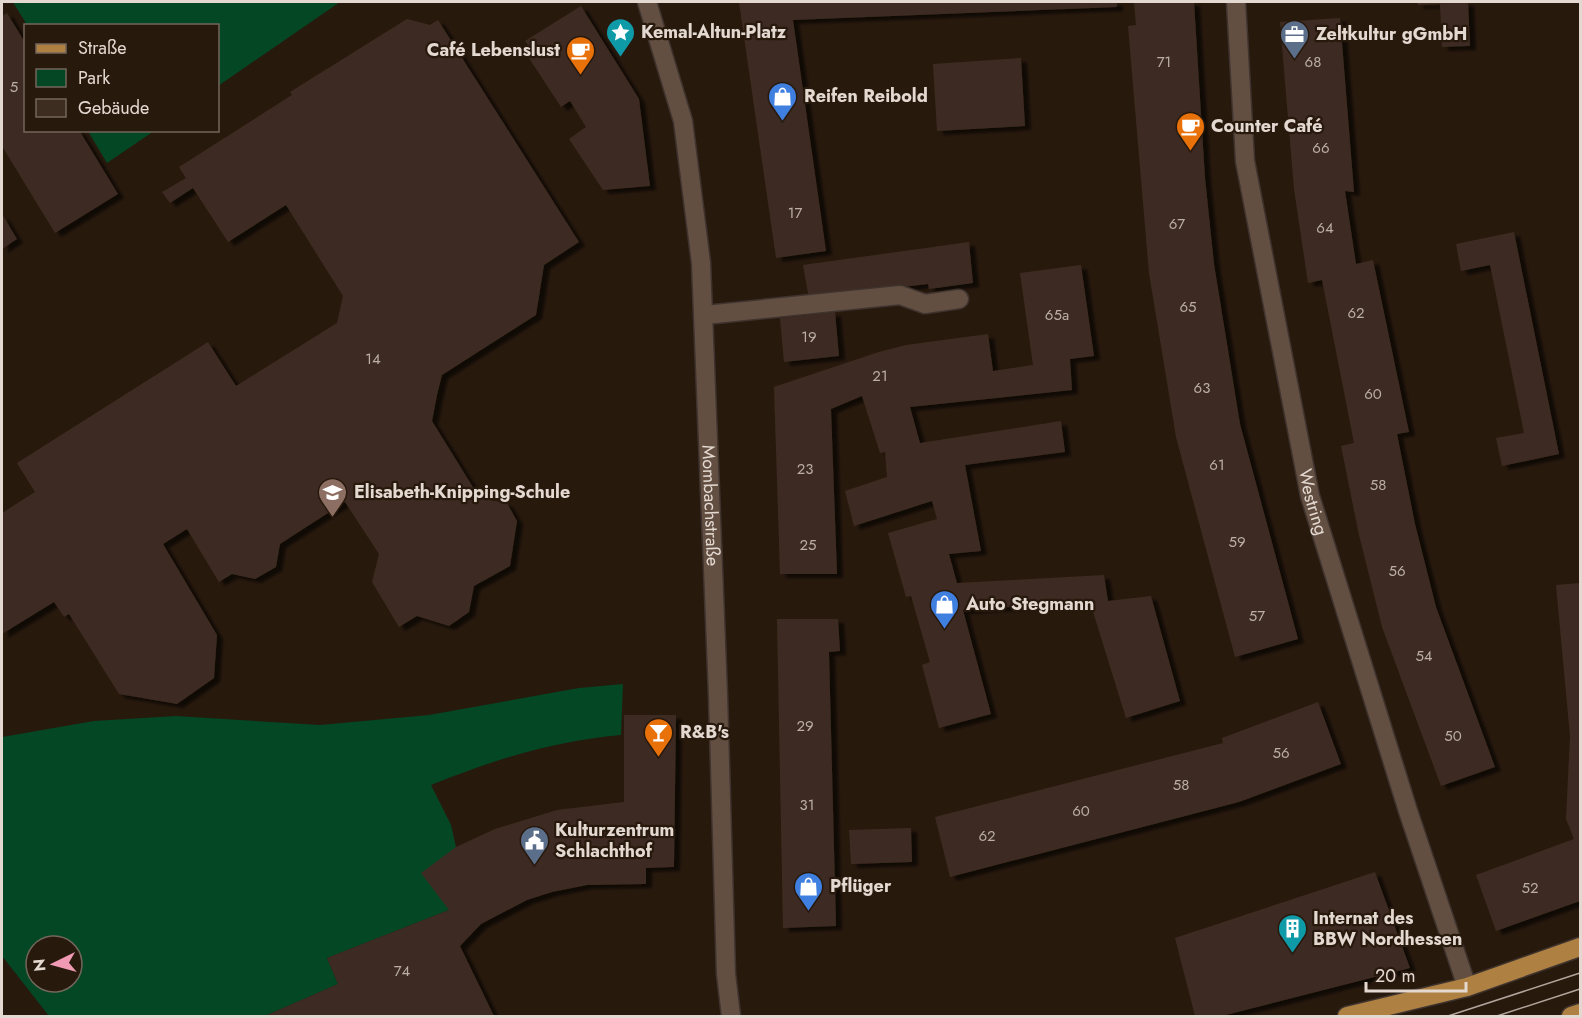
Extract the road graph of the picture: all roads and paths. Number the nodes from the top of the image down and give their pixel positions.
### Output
1 (647, 2) edge
2 (1236, 2) edge
3 (959, 299) dead end
4 (705, 315) junction
5 (1581, 947) edge
6 (1467, 987) junction
7 (1581, 1013) edge
8 (731, 1017) edge
9 (1347, 1017) edge
10 (1571, 1017) edge

1 - 4 street, Mombachstraße
2 - 6 street, Westring
3 - 4 street
4 - 8 street, Mombachstraße
5 - 6 main road
6 - 9 main road
7 - 10 main road

